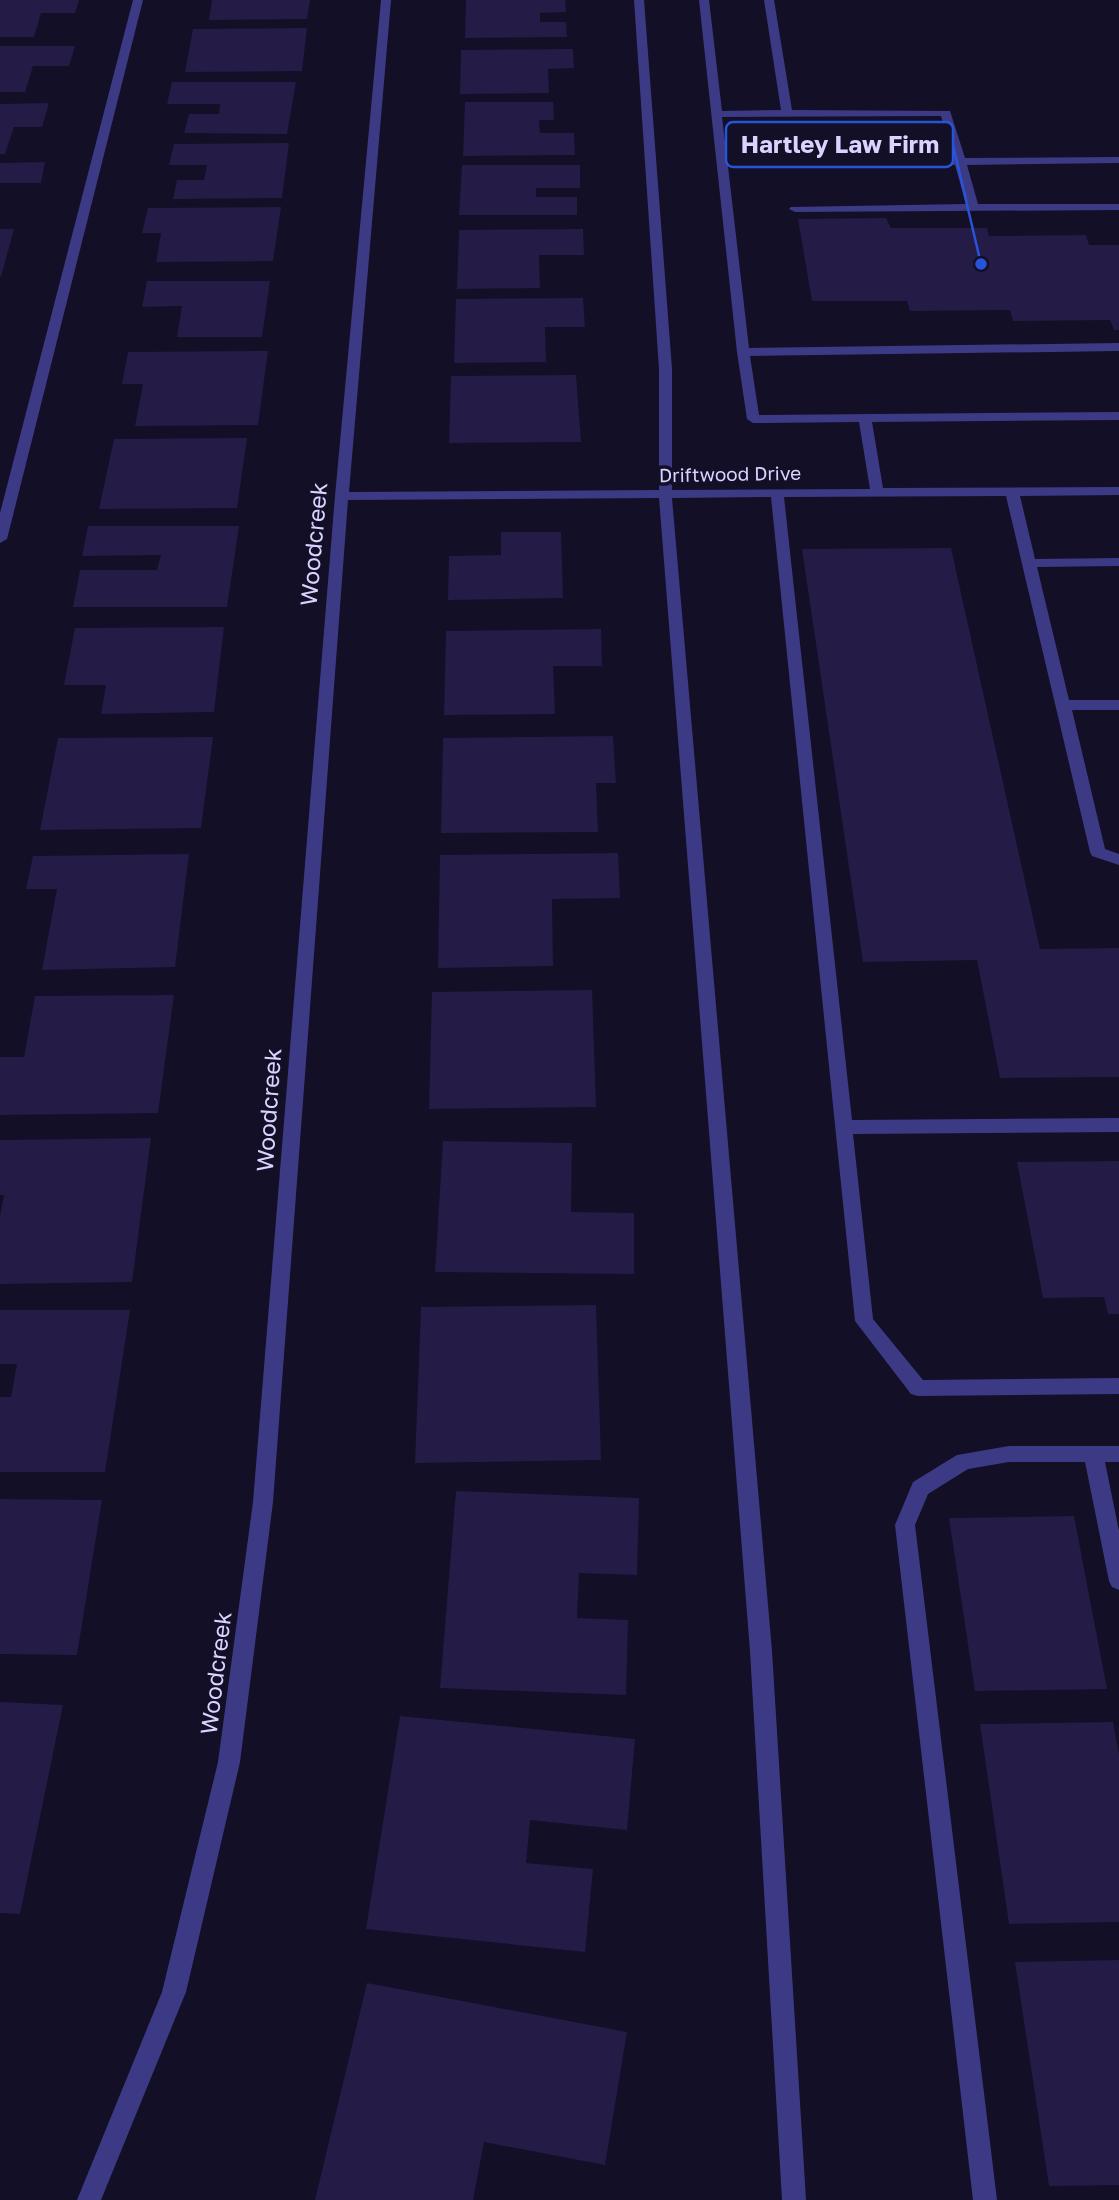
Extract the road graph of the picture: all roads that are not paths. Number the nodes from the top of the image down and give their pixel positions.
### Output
1 (138, 0) edge
2 (386, 0) edge
3 (639, 0) edge
4 (704, 0) edge
5 (768, 0) edge
6 (787, 113) junction
7 (717, 114) junction
8 (721, 153) junction
9 (1119, 160) edge
10 (961, 162) junction
11 (1119, 207) edge
12 (973, 208) junction
13 (794, 209) dead end
14 (1119, 347) edge
15 (743, 352) junction
16 (1119, 416) edge
17 (865, 418) junction
18 (1119, 491) edge
19 (877, 492) junction
20 (1012, 492) junction
21 (777, 493) junction
22 (665, 494) junction
23 (342, 496) junction
24 (0, 538) edge
25 (1119, 562) edge
26 (1029, 563) junction
27 (1063, 705) junction
28 (1119, 705) edge
29 (1119, 860) edge
30 (1119, 1125) edge
31 (843, 1127) junction
32 (1119, 1386) edge
33 (1093, 1454) junction
34 (1119, 1454) edge
35 (1119, 1581) edge
36 (89, 2200) edge
37 (794, 2200) edge
38 (985, 2200) edge

1 - 24 street
2 - 23 street, Woodcreek
3 - 22 street
4 - 7 street
5 - 6 street
6 - 7 street
6 - 10 street
7 - 8 street
8 - 10 street
8 - 15 street
9 - 10 street
10 - 12 street
11 - 12 street
12 - 13 street
14 - 15 street
15 - 17 street
16 - 17 street
17 - 19 street
18 - 20 street, Driftwood Drive
19 - 20 street, Driftwood Drive
19 - 21 street, Driftwood Drive
20 - 26 street
21 - 22 street, Driftwood Drive
21 - 31 street
22 - 23 street, Driftwood Drive
22 - 37 street
23 - 36 street, Woodcreek
25 - 26 street
26 - 27 street
27 - 28 street
27 - 29 street
30 - 31 street
31 - 32 street
33 - 34 street
33 - 35 street
33 - 38 street

